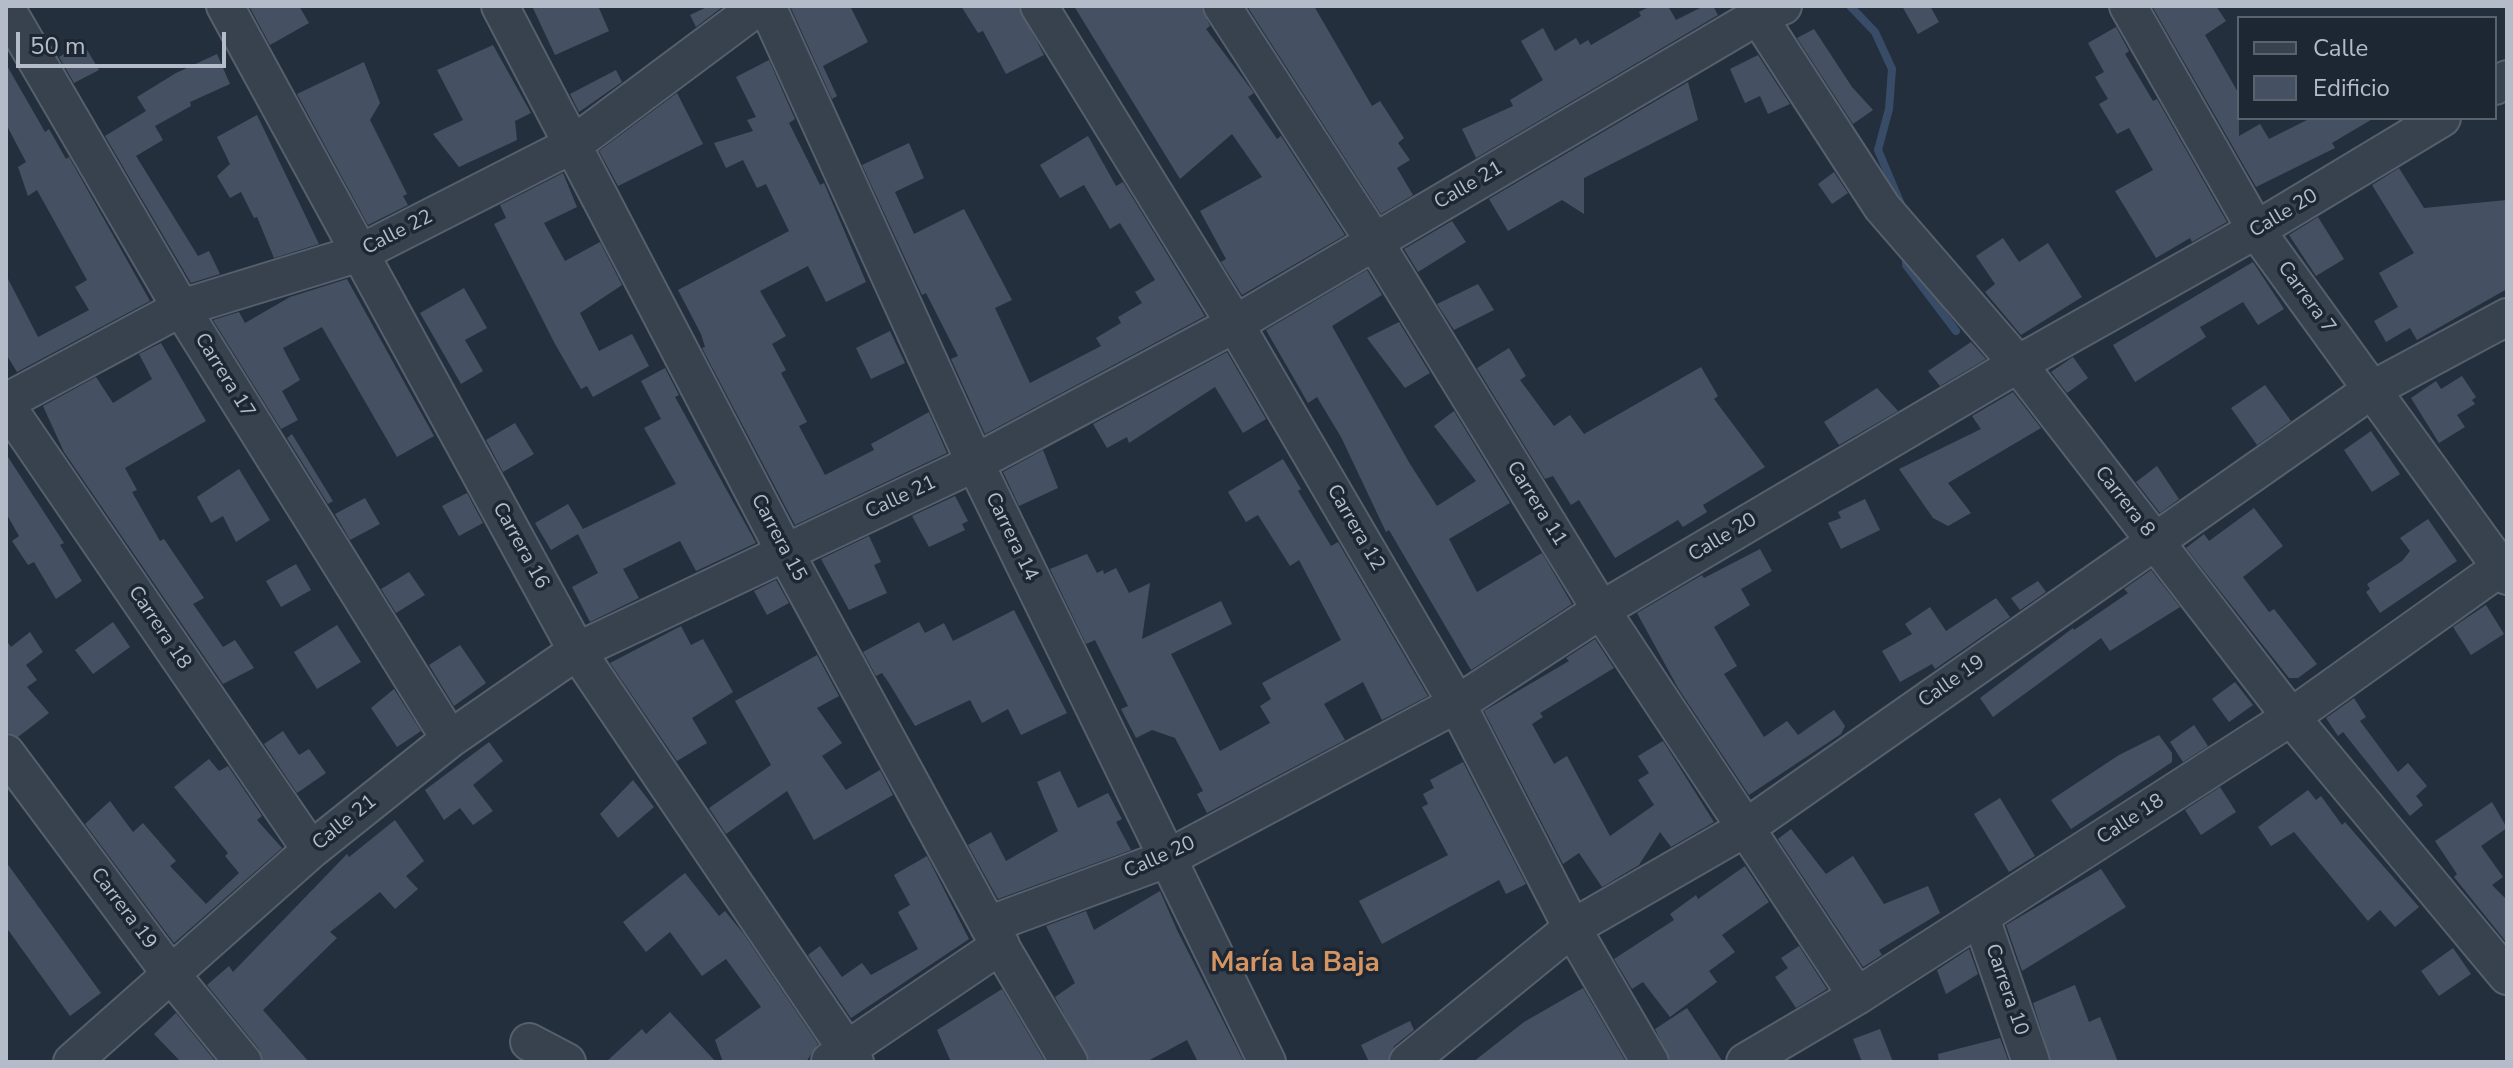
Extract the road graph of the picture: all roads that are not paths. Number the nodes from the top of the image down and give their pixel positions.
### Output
1 (225, 6) edge
2 (500, 6) edge
3 (759, 6) edge
4 (767, 6) edge
5 (1039, 6) edge
6 (1222, 6) edge
7 (2128, 6) edge
8 (6, 8) edge
9 (1771, 11) edge
10 (2439, 120) edge
11 (574, 144) junction
12 (2256, 230) junction
13 (1374, 241) junction
14 (360, 253) junction
15 (181, 308) junction
16 (2507, 317) edge
17 (1235, 324) junction
18 (2018, 364) junction
19 (2373, 389) junction
20 (6, 403) edge
21 (975, 463) junction
22 (2153, 541) junction
23 (785, 552) junction
24 (2505, 568) edge
25 (1601, 610) junction
26 (577, 651) junction
27 (1457, 704) junction
28 (2291, 717) junction
29 (450, 739) junction
30 (6, 753) edge
31 (1744, 829) junction
32 (311, 850) junction
33 (1166, 859) junction
34 (1981, 918) junction
35 (1572, 928) junction
36 (994, 935) junction
37 (170, 973) junction
38 (2507, 976) edge
39 (1857, 996) junction
40 (529, 1042) dead end
41 (844, 1057) edge
42 (72, 1062) edge
43 (243, 1062) edge
44 (567, 1062) edge
45 (1069, 1062) edge
46 (1267, 1062) edge
47 (1408, 1062) edge
48 (1650, 1062) edge
49 (1745, 1062) edge
50 (2031, 1062) edge

1 - 14 street, Carrera 16
2 - 11 street, Carrera 15
3 - 11 street, Calle 22
4 - 21 street, Carrera 14
5 - 17 street, Carrera 12
6 - 13 street, Carrera 11
7 - 12 street, Carrera 7
8 - 15 street, Carrera 17
9 - 13 street, Calle 21
9 - 18 street, Carrera 8
10 - 12 street, Calle 20
11 - 14 street, Calle 22
11 - 23 street, Carrera 15
12 - 18 street, Calle 20
12 - 19 street, Carrera 7
13 - 17 street, Calle 21
13 - 25 street, Carrera 11
14 - 15 street, Calle 22
14 - 26 street, Carrera 16
15 - 20 street, Calle 22
15 - 29 street, Carrera 17
16 - 19 street, Calle 19
17 - 21 street, Calle 21
17 - 27 street, Carrera 12
18 - 22 street, Carrera 8
18 - 25 street, Calle 20
19 - 22 street, Calle 19
19 - 24 street, Carrera 7
20 - 32 street, Carrera 18
21 - 23 street, Calle 21
21 - 33 street, Carrera 14
22 - 28 street, Carrera 8
22 - 31 street, Calle 19
23 - 26 street, Calle 21
23 - 36 street, Carrera 15
24 - 28 street, Calle 18
25 - 27 street, Calle 20
25 - 31 street, Carrera 11
26 - 29 street, Calle 21
26 - 41 street, Carrera 16
27 - 33 street, Calle 20
27 - 35 street, Carrera 12
28 - 34 street, Calle 18
28 - 38 street, Carrera 8
29 - 32 street, Calle 21
30 - 37 street, Carrera 19
31 - 35 street, Calle 19
31 - 39 street, Carrera 11
32 - 37 street, Calle 21
33 - 36 street, Calle 20
33 - 46 street, Carrera 14
34 - 39 street, Calle 18
34 - 50 street, Carrera 10
35 - 47 street, Calle 19
35 - 48 street, Carrera 12
36 - 41 street, Calle 20
36 - 45 street, Carrera 15
37 - 42 street, Calle 21
37 - 43 street, Carrera 19
39 - 49 street, Calle 18
40 - 44 street

